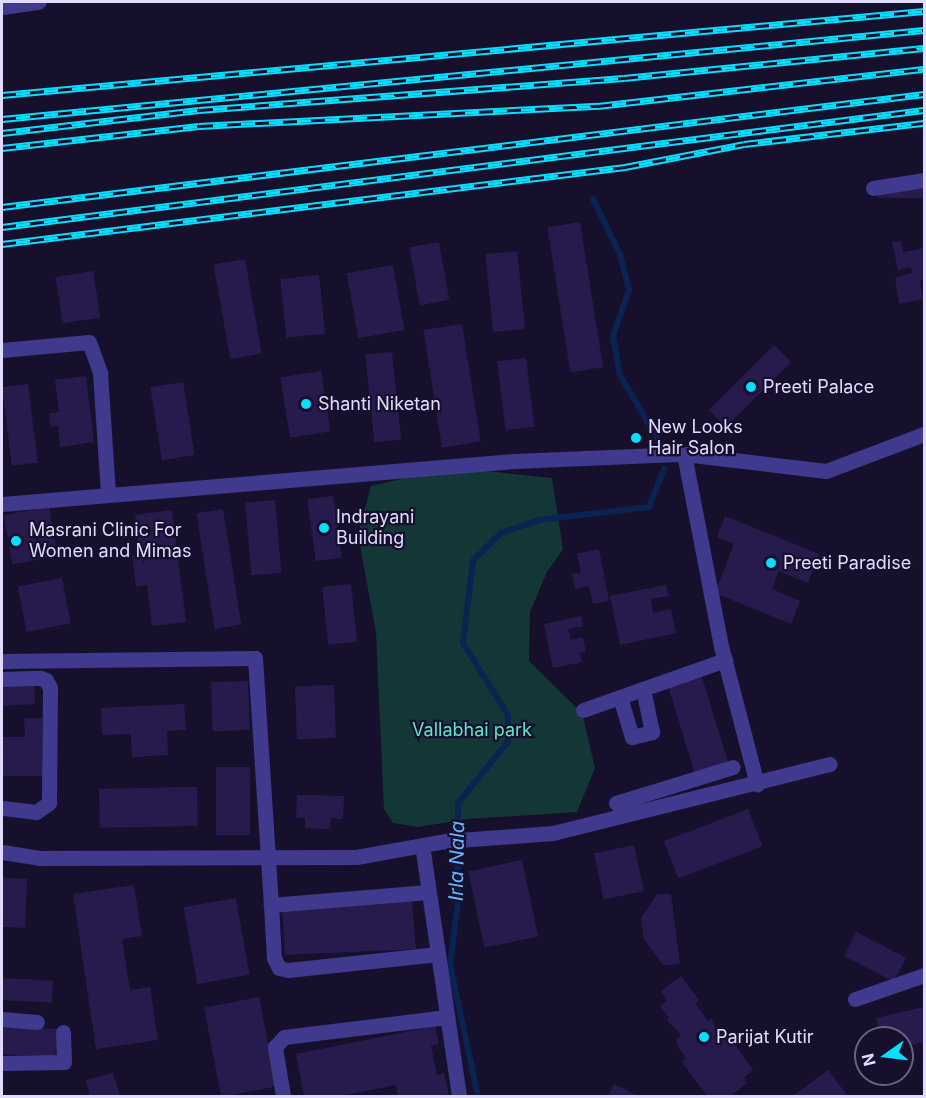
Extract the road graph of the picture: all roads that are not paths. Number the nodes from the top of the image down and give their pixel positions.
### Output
1 (39, 2) edge
2 (2, 7) edge
3 (924, 180) edge
4 (873, 188) dead end
5 (2, 351) edge
6 (924, 434) edge
7 (684, 454) junction
8 (108, 495) junction
9 (2, 504) edge
10 (725, 660) junction
11 (2, 661) edge
12 (2, 679) edge
13 (643, 689) junction
14 (620, 697) junction
15 (584, 710) dead end
16 (830, 764) dead end
17 (733, 767) dead end
18 (713, 774) junction
19 (757, 784) junction
20 (718, 793) junction
21 (629, 806) junction
22 (2, 808) edge
23 (422, 845) junction
24 (2, 852) edge
25 (269, 857) junction
26 (428, 892) junction
27 (271, 905) junction
28 (438, 954) junction
29 (924, 975) edge
30 (855, 999) dead end
31 (447, 1017) junction
32 (2, 1019) edge
33 (37, 1022) dead end
34 (63, 1032) dead end
35 (2, 1063) edge
36 (283, 1096) edge
37 (459, 1096) edge

1 - 2 street
3 - 4 street
5 - 8 street
6 - 7 street
7 - 8 street
7 - 10 street
8 - 9 street
10 - 13 street
10 - 19 street
11 - 25 street
12 - 22 street
13 - 14 street
13 - 14 street
14 - 15 street
16 - 19 street
17 - 18 street
18 - 20 street
18 - 21 street
19 - 20 street
20 - 21 street
21 - 23 street
23 - 25 street
23 - 26 street
24 - 25 street
25 - 27 street
26 - 27 street
26 - 28 street
27 - 28 street
28 - 31 street
29 - 30 street
31 - 36 street
31 - 37 street
32 - 33 street
34 - 35 street

